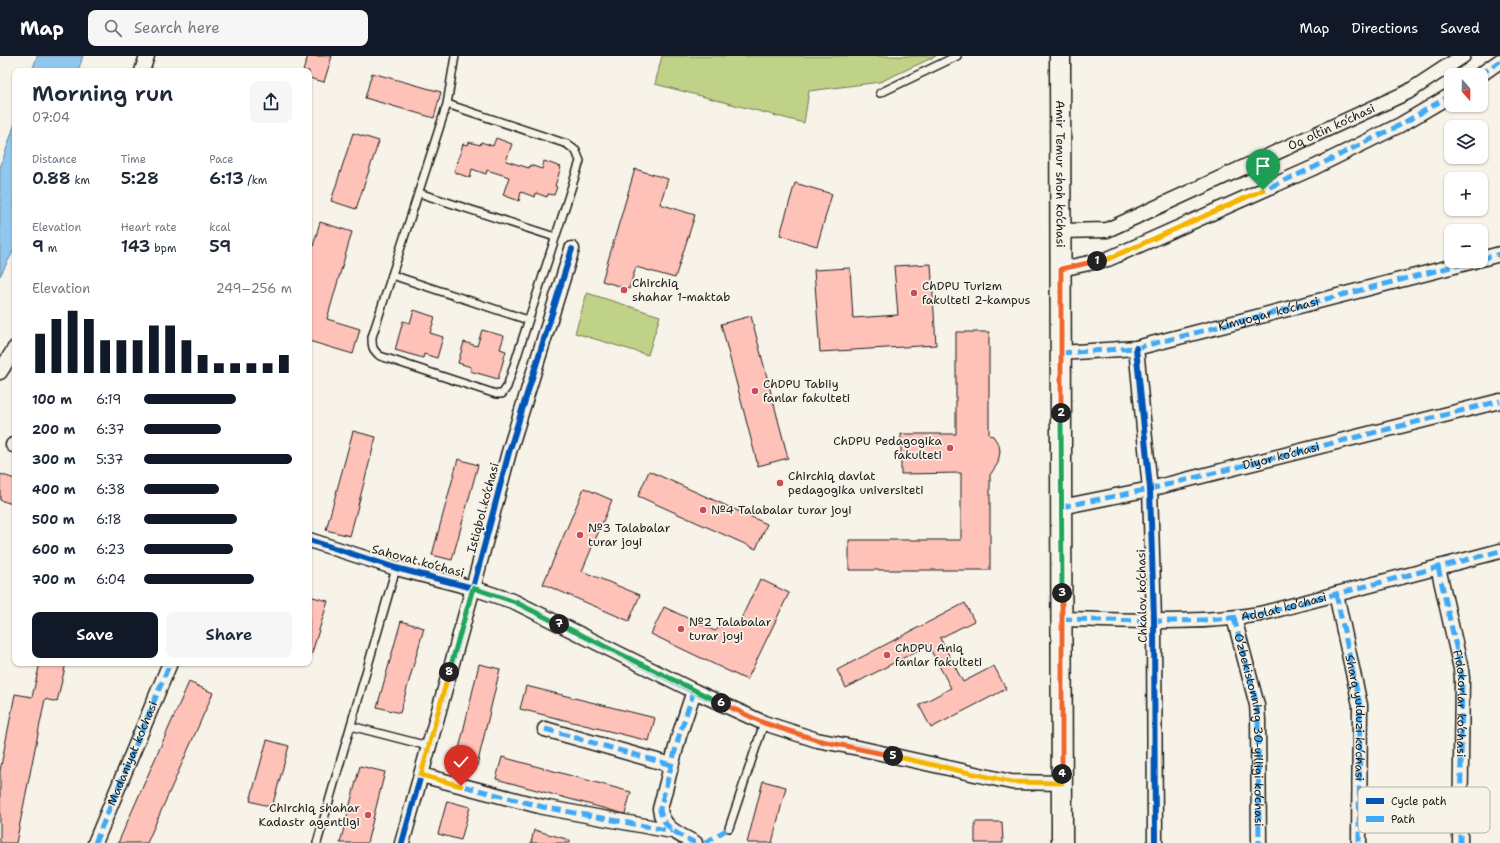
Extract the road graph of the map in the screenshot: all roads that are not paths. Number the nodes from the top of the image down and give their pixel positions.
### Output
1 (147, 56) edge
2 (455, 56) edge
3 (957, 56) edge
4 (1060, 56) edge
5 (1463, 56) edge
6 (1500, 61) edge
7 (143, 68) edge
8 (1488, 69) edge
9 (880, 93) dead end
10 (1444, 99) edge
11 (447, 104) junction
12 (418, 193) junction
13 (1061, 231) junction
14 (555, 237) junction
15 (572, 250) dead end
16 (1500, 254) edge
17 (1488, 257) edge
18 (1447, 268) edge
19 (1061, 269) junction
20 (392, 275) junction
21 (528, 320) junction
22 (1136, 348) junction
23 (12, 353) edge
24 (1061, 353) junction
25 (0, 372) edge
26 (1500, 402) edge
27 (1150, 490) junction
28 (1061, 507) junction
29 (312, 541) edge
30 (1500, 551) edge
31 (1438, 567) junction
32 (396, 568) junction
33 (473, 588) junction
34 (1336, 594) junction
35 (1234, 618) junction
36 (1062, 620) junction
37 (1154, 620) junction
38 (169, 666) edge
39 (694, 691) junction
40 (764, 723) junction
41 (351, 726) junction
42 (545, 729) dead end
43 (428, 746) junction
44 (671, 765) junction
45 (421, 775) junction
46 (1062, 783) junction
47 (1359, 787) edge
48 (1461, 787) edge
49 (729, 828) dead end
50 (672, 831) junction
51 (1359, 833) edge
52 (1460, 833) edge
53 (95, 843) edge
54 (317, 843) edge
55 (402, 843) edge
56 (695, 843) edge
57 (1062, 843) edge
58 (1155, 843) edge
59 (1259, 843) edge
60 (1359, 843) edge
61 (1460, 843) edge

1 - 7 street
2 - 11 lane
3 - 9 lane
4 - 13 main road, Amir Temur shoh ko‘chasi
5 - 13 street, Oq oltin ko‘chasi
6 - 8 street
10 - 19 street
11 - 12 lane
11 - 14 lane
12 - 14 lane
12 - 20 lane
13 - 19 main road, Amir Temur shoh ko‘chasi
14 - 21 lane
15 - 33 street, Istiqbol ko‘chasi
16 - 17 street
18 - 22 street, Kimyogar ko‘chasi
19 - 24 main road, Amir Temur shoh ko‘chasi
20 - 21 lane
20 - 21 lane
22 - 24 street, Kimyogar ko‘chasi
22 - 27 street, Chkalov ko‘chasi
23 - 25 street
24 - 28 main road, Amir Temur shoh ko‘chasi
26 - 27 street, Diyor ko‘chasi
27 - 28 street, Diyor ko‘chasi
27 - 37 street, Chkalov ko‘chasi
28 - 36 main road, Amir Temur shoh ko‘chasi
29 - 32 street, Sahovat ko‘chasi
30 - 31 street, Adolat ko‘chasi
31 - 34 street, Adolat ko‘chasi
31 - 48 street, Fidokorlar ko‘chasi
32 - 33 street, Sahovat ko‘chasi
32 - 41 lane
33 - 39 street, Sahovat ko‘chasi
33 - 43 street, Istiqbol ko‘chasi
34 - 35 street, Adolat ko‘chasi
34 - 47 street, Sharq yulduzi ko‘chasi
35 - 37 street, Adolat ko‘chasi
35 - 59 street, O‘zbekistonning 30-yilligi ko‘chasi
36 - 37 street, Adolat ko‘chasi
36 - 46 main road, Amir Temur shoh ko‘chasi
37 - 58 street, Chkalov ko‘chasi
38 - 53 street, Madaniyat ko‘chasi
39 - 40 street, Sahovat ko‘chasi
39 - 44 street
40 - 46 street, Sahovat ko‘chasi
40 - 49 lane
41 - 43 lane
41 - 54 lane
42 - 44 street
43 - 45 street, Istiqbol ko‘chasi
44 - 50 street
45 - 50 street
45 - 55 street, Istiqbol ko‘chasi
46 - 57 main road, Amir Temur shoh ko‘chasi
50 - 56 street
51 - 60 street, Sharq yulduzi ko‘chasi
52 - 61 street, Fidokorlar ko‘chasi

